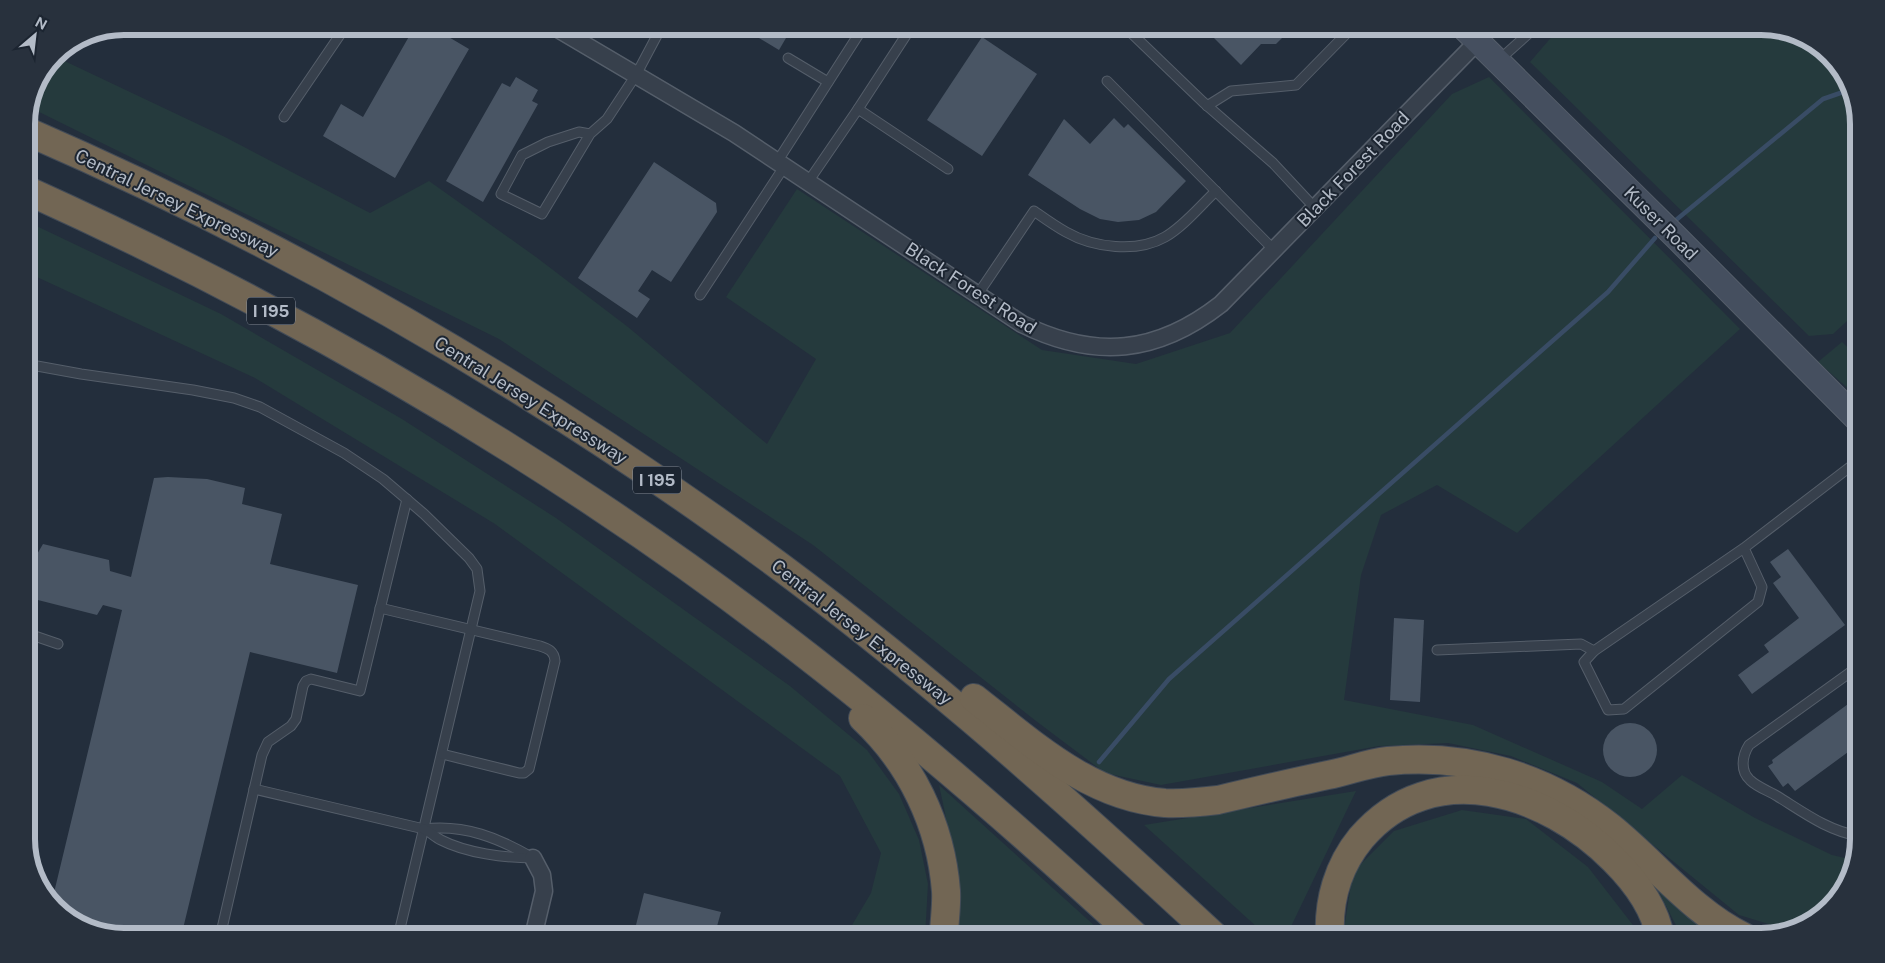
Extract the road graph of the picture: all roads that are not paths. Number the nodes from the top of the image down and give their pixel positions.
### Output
1 (340, 35) edge
2 (568, 35) edge
3 (657, 35) edge
4 (858, 35) edge
5 (906, 35) edge
6 (1134, 35) edge
7 (1345, 35) edge
8 (1469, 35) edge
9 (1471, 35) edge
10 (1527, 35) edge
11 (788, 58) dead end
12 (1498, 62) junction
13 (636, 75) junction
14 (1107, 81) dead end
15 (828, 82) junction
16 (1207, 106) junction
17 (858, 109) junction
18 (284, 117) dead end
19 (590, 134) junction
20 (35, 135) edge
21 (781, 164) junction
22 (948, 169) dead end
23 (808, 182) junction
24 (1216, 191) junction
25 (35, 194) edge
26 (1315, 208) junction
27 (1274, 250) junction
28 (978, 294) junction
29 (700, 295) dead end
30 (35, 366) edge
31 (1850, 412) edge
32 (1850, 467) edge
33 (407, 499) junction
34 (716, 520) junction
35 (1744, 548) junction
36 (681, 563) junction
37 (380, 608) junction
38 (471, 629) junction
39 (35, 637) edge
40 (58, 644) dead end
41 (1437, 650) dead end
42 (1594, 651) junction
43 (1850, 672) edge
44 (442, 754) junction
45 (254, 789) junction
46 (424, 829) junction
47 (1850, 834) edge
48 (533, 858) junction
49 (222, 928) edge
50 (400, 928) edge
51 (535, 928) edge
52 (944, 928) edge
53 (1126, 928) edge
54 (1205, 928) edge
55 (1330, 928) edge
56 (1657, 928) edge
57 (1727, 928) edge

1 - 18 lane
2 - 13 street, Black Forest Road
3 - 13 lane
4 - 15 lane
5 - 17 lane
6 - 16 lane
7 - 16 lane
8 - 26 street, Black Forest Road
9 - 12 street, Kuser Road
10 - 12 lane
11 - 15 lane
12 - 31 street, Kuser Road
13 - 19 lane
13 - 21 street, Black Forest Road
14 - 24 lane
15 - 21 lane
16 - 26 lane
17 - 22 lane
17 - 23 lane
19 - 19 lane
20 - 34 highway, Central Jersey Expressway / I 195
21 - 23 street, Black Forest Road
21 - 29 lane
23 - 28 street, Black Forest Road
24 - 27 lane
24 - 28 lane
25 - 36 highway, I 195
26 - 27 street, Black Forest Road
27 - 28 street, Black Forest Road
30 - 33 lane
32 - 35 lane
33 - 37 lane
33 - 38 lane
34 - 54 highway, Central Jersey Expressway / I 195
34 - 57 highway
35 - 42 lane
35 - 42 lane
36 - 52 highway
36 - 53 highway, I 195
37 - 38 lane
37 - 45 lane
38 - 44 lane
38 - 44 lane
39 - 40 lane
41 - 42 lane
43 - 47 lane
44 - 46 lane
45 - 46 lane
45 - 49 lane
46 - 48 lane
46 - 48 lane
46 - 50 lane
48 - 51 street
55 - 56 highway

